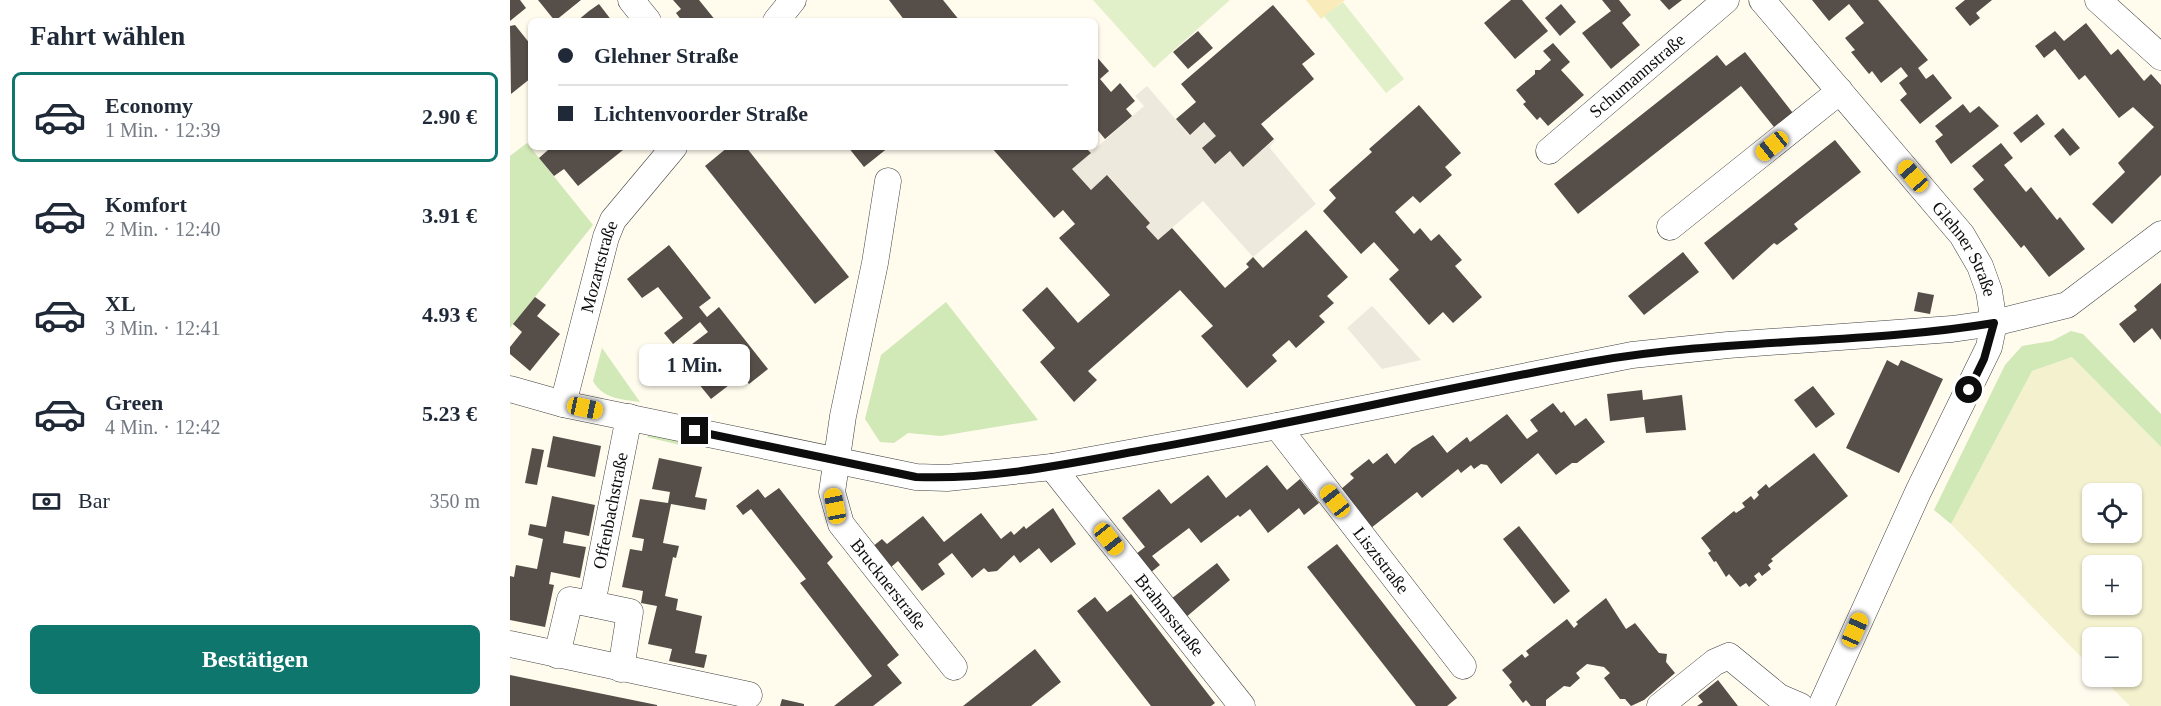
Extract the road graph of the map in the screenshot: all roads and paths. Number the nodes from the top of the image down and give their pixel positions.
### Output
1 (631, 0) edge
2 (793, 0) edge
3 (1725, 0) edge
4 (1762, 0) edge
5 (2098, 0) edge
6 (646, 18) edge
7 (778, 18) edge
8 (2161, 57) edge
9 (1840, 91) junction
10 (671, 150) edge
11 (1549, 151) dead end
12 (888, 181) dead end
13 (1671, 227) dead end
14 (2161, 234) edge
15 (1994, 323) junction
16 (510, 389) edge
17 (564, 404) junction
18 (629, 417) junction
19 (1277, 426) junction
20 (836, 460) junction
21 (1052, 467) junction
22 (592, 604) junction
23 (510, 644) edge
24 (557, 654) junction
25 (1464, 666) dead end
26 (954, 667) dead end
27 (621, 669) junction
28 (749, 694) dead end
29 (1242, 706) edge
30 (1660, 706) edge
31 (1800, 706) edge
32 (1821, 706) edge

1 - 6 street
2 - 7 street
3 - 11 street, Schumannstraße
4 - 9 street, Glehner Straße
5 - 8 street
9 - 13 street
9 - 15 street, Glehner Straße
10 - 17 street, Mozartstraße
12 - 20 street
14 - 15 street
15 - 19 street
15 - 32 street, Glehner Straße
16 - 17 street
17 - 18 street
18 - 20 street
18 - 22 street, Offenbachstraße
19 - 21 street
19 - 25 street, Lisztstraße
20 - 21 street
20 - 26 street, Brucknerstraße
21 - 29 street, Brahmsstraße
22 - 24 street
22 - 27 street
23 - 24 street
24 - 27 street
27 - 28 street
30 - 31 street

